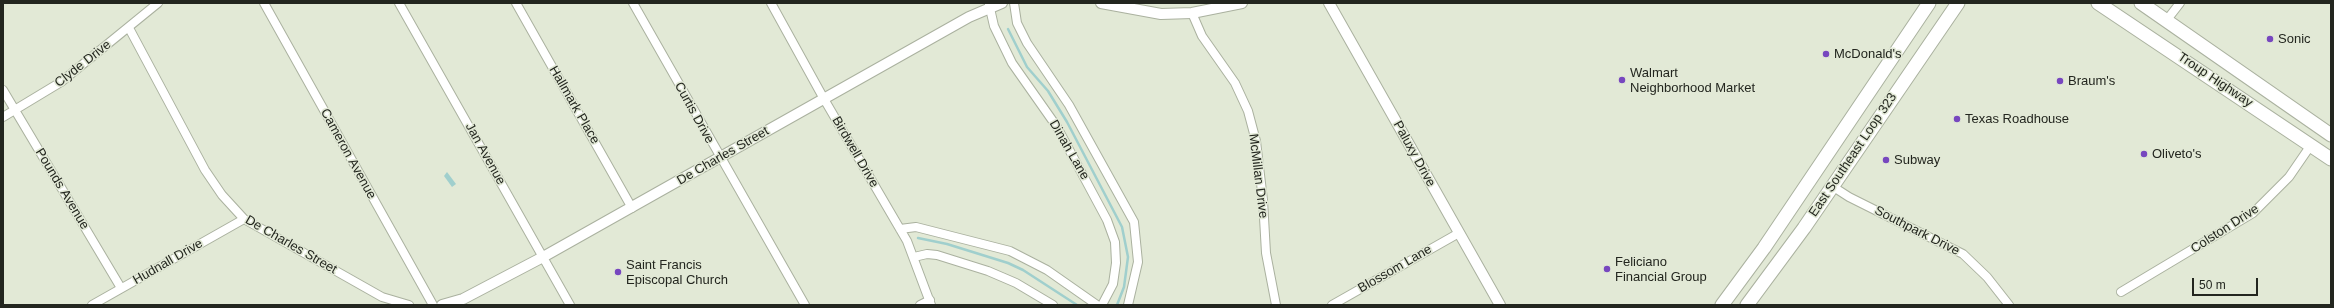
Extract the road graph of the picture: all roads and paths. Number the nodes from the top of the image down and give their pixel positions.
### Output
1 (158, 3) edge
2 (264, 3) edge
3 (399, 3) edge
4 (516, 3) edge
5 (633, 3) edge
6 (771, 3) edge
7 (1002, 3) edge
8 (1014, 3) edge
9 (1101, 3) edge
10 (1242, 3) edge
11 (1329, 3) edge
12 (1929, 3) edge
13 (1958, 3) edge
14 (2098, 3) edge
15 (2141, 3) edge
16 (2180, 3) edge
17 (990, 5) edge
18 (1192, 13) junction
19 (2166, 21) junction
20 (129, 28) junction
21 (3, 90) edge
22 (824, 99) junction
23 (15, 110) junction
24 (3, 117) edge
25 (2331, 135) edge
26 (2311, 145) junction
27 (719, 157) junction
28 (2331, 159) edge
29 (1832, 186) junction
30 (632, 208) junction
31 (244, 218) junction
32 (900, 229) junction
33 (1459, 233) junction
34 (543, 257) junction
35 (914, 257) junction
36 (121, 288) junction
37 (2121, 292) dead end
38 (930, 302) edge
39 (92, 305) edge
40 (410, 305) edge
41 (433, 305) edge
42 (442, 305) edge
43 (570, 305) edge
44 (805, 305) edge
45 (920, 305) edge
46 (1053, 305) edge
47 (1097, 305) edge
48 (1102, 305) edge
49 (1128, 305) edge
50 (1276, 305) edge
51 (1332, 305) edge
52 (1500, 305) edge
53 (1722, 305) edge
54 (1747, 305) edge
55 (2009, 305) edge

1 - 20 street, Clyde Drive
2 - 41 street, Cameron Avenue
3 - 34 street, Jan Avenue
4 - 30 street, Hallmark Place
5 - 27 street, Curtis Drive
6 - 22 street, Birdwell Drive
7 - 17 street, De Charles Street
8 - 49 street, Dinah Lane
9 - 18 street
10 - 18 street
11 - 33 street, Paluxy Drive
12 - 53 highway, East Southeast Loop 323
13 - 29 highway, East Southeast Loop 323
14 - 26 highway, Troup Highway
15 - 19 highway, Troup Highway
16 - 19 street
17 - 22 street, De Charles Street
17 - 48 street, Dinah Lane
18 - 50 street, McMillan Drive
19 - 25 highway, Troup Highway
20 - 23 street, Clyde Drive
20 - 31 street, De Charles Street
21 - 23 street, Pounds Avenue
22 - 27 street, De Charles Street
22 - 32 street, Birdwell Drive
23 - 24 street, Clyde Drive
23 - 36 street, Pounds Avenue
26 - 28 highway, Troup Highway
26 - 37 street, Colston Drive
27 - 30 street, De Charles Street
27 - 44 street, Curtis Drive
29 - 54 highway, East Southeast Loop 323
29 - 55 street, Southpark Drive
30 - 34 street, De Charles Street
31 - 36 street, Hudnall Drive
31 - 40 street, De Charles Street
32 - 35 street, Birdwell Drive
32 - 47 street
33 - 51 street, Blossom Lane
33 - 52 street, Paluxy Drive
34 - 42 street, De Charles Street
34 - 43 street, Jan Avenue
35 - 38 street, Birdwell Drive
35 - 46 street
36 - 39 street, Hudnall Drive
38 - 45 street

